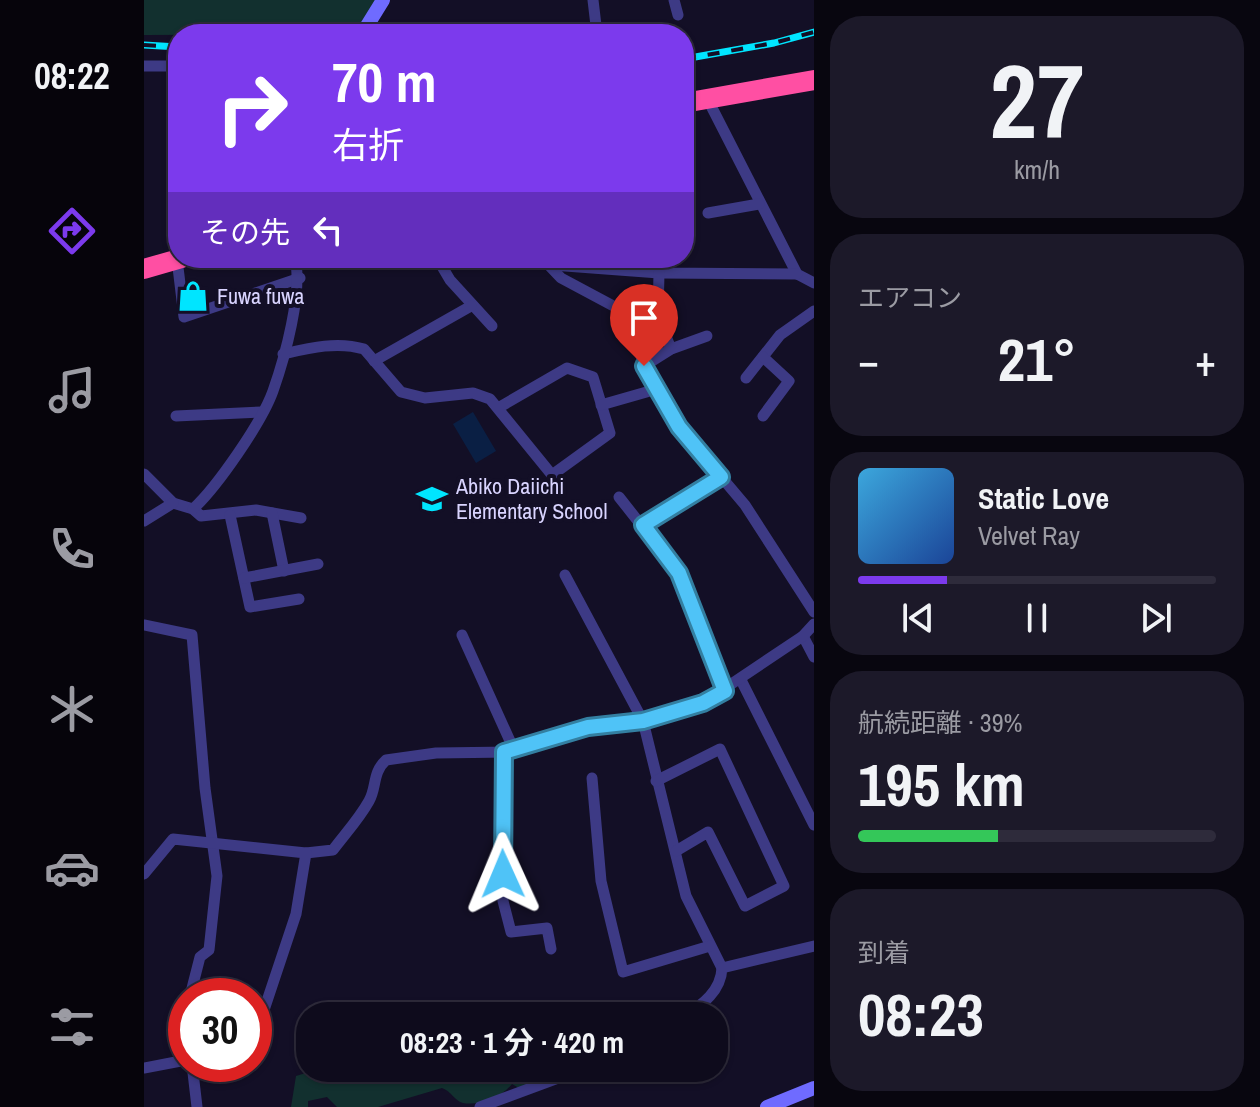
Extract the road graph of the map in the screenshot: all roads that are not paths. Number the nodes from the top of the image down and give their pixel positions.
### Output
1 (383, 0) edge
2 (593, 0) edge
3 (674, 0) edge
4 (678, 15) dead end
5 (368, 24) edge
6 (596, 24) edge
7 (144, 66) edge
8 (168, 66) edge
9 (814, 80) edge
10 (707, 98) junction
11 (694, 101) edge
12 (759, 204) junction
13 (708, 213) dead end
14 (168, 262) edge
15 (181, 268) edge
16 (298, 268) edge
17 (444, 268) edge
18 (552, 268) edge
19 (608, 268) edge
20 (144, 269) edge
21 (659, 273) junction
22 (797, 274) junction
23 (300, 278) junction
24 (814, 283) edge
25 (471, 306) junction
26 (814, 311) edge
27 (492, 326) dead end
28 (707, 336) dead end
29 (671, 349) junction
30 (283, 354) junction
31 (763, 357) junction
32 (374, 361) junction
33 (644, 366) junction
34 (746, 378) dead end
35 (657, 389) junction
36 (601, 405) junction
37 (498, 408) junction
38 (262, 412) junction
39 (176, 416) dead end
40 (763, 416) dead end
41 (144, 474) edge
42 (721, 477) junction
43 (619, 497) dead end
44 (173, 503) junction
45 (193, 509) junction
46 (272, 513) junction
47 (230, 515) junction
48 (301, 518) dead end
49 (144, 521) edge
50 (643, 525) junction
51 (318, 564) dead end
52 (284, 571) junction
53 (565, 575) dead end
54 (244, 578) junction
55 (299, 599) dead end
56 (814, 612) edge
57 (814, 624) edge
58 (144, 625) edge
59 (462, 635) dead end
60 (803, 636) junction
61 (814, 657) edge
62 (741, 680) junction
63 (725, 691) junction
64 (643, 721) junction
65 (510, 752) junction
66 (592, 778) dead end
67 (656, 781) junction
68 (814, 825) edge
69 (210, 841) junction
70 (676, 851) junction
71 (306, 853) junction
72 (144, 874) edge
73 (710, 946) junction
74 (814, 946) edge
75 (551, 949) dead end
76 (722, 968) junction
77 (195, 978) edge
78 (272, 986) edge
79 (703, 1002) edge
80 (168, 1063) edge
81 (144, 1068) edge
82 (194, 1082) edge
83 (547, 1082) edge
84 (814, 1088) edge
85 (197, 1107) edge
86 (480, 1107) edge
87 (767, 1107) edge

1 - 5 street
2 - 6 street
3 - 4 street
7 - 8 street
9 - 10 highway
10 - 11 highway
10 - 12 street
12 - 13 street
12 - 22 street
14 - 20 highway
15 - 23 street
16 - 23 street
17 - 25 street
18 - 33 street
19 - 21 street
21 - 22 street
21 - 29 street
22 - 24 street
23 - 30 street
25 - 27 street
25 - 32 street
26 - 31 street
28 - 29 street
29 - 33 street
30 - 32 street
30 - 38 street
31 - 34 street
31 - 40 street
32 - 37 street
33 - 35 street
35 - 36 street
35 - 42 street
36 - 37 street
36 - 37 street
38 - 39 street
38 - 45 street
41 - 44 street
42 - 50 street
42 - 56 street
43 - 50 street
44 - 45 street
44 - 49 street
45 - 47 street
46 - 47 street
46 - 48 street
46 - 52 street
47 - 54 street
50 - 63 street
51 - 52 street
52 - 54 street
53 - 64 street
54 - 55 street
57 - 60 street
58 - 69 street
59 - 65 street
60 - 61 street
60 - 62 street
62 - 63 street
62 - 68 street
63 - 64 street
64 - 65 street
64 - 67 street
65 - 71 street
65 - 75 street
66 - 73 street
67 - 70 street
67 - 70 street
69 - 71 street
69 - 72 street
69 - 77 street
70 - 73 street
71 - 78 street
73 - 76 street
74 - 76 street
76 - 79 street
80 - 81 street
82 - 85 street
83 - 86 street
84 - 87 street

